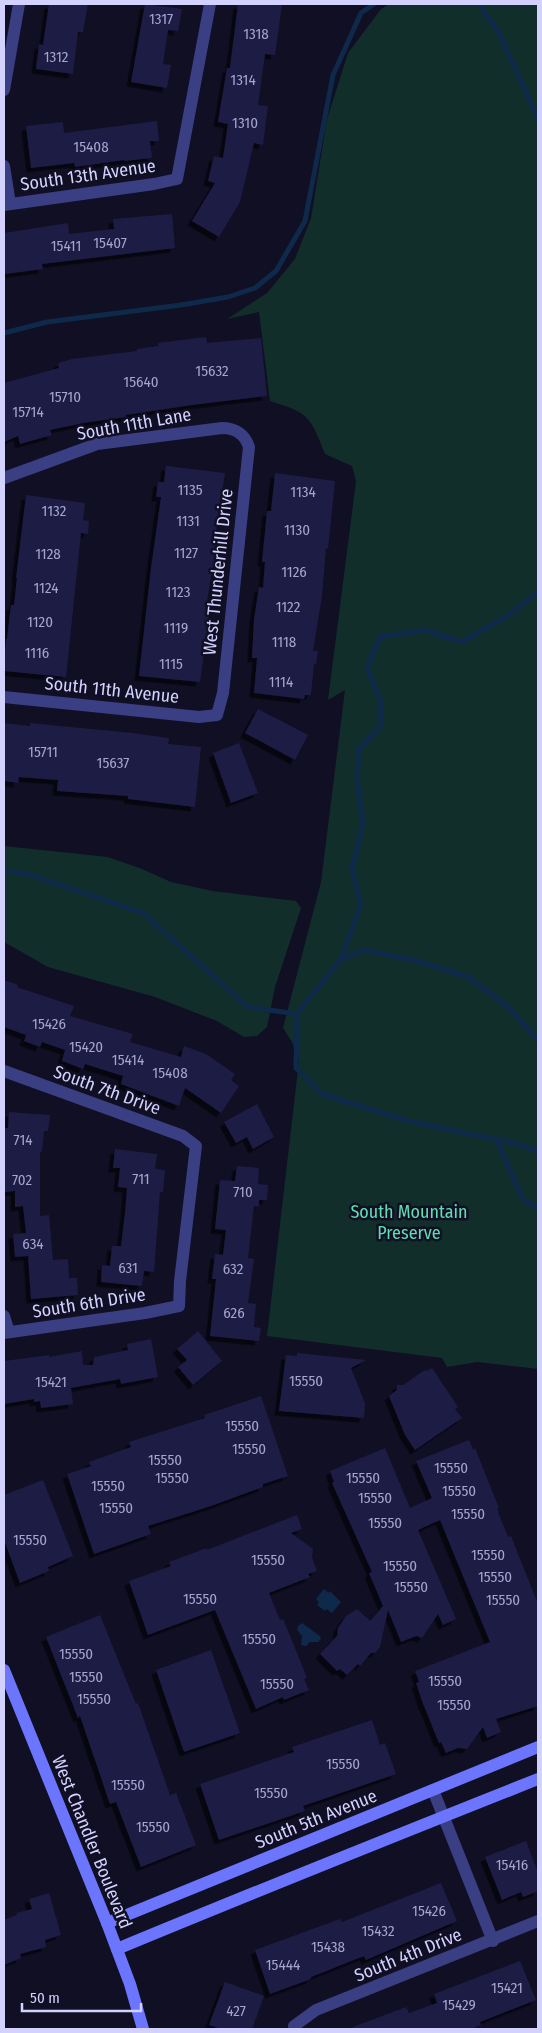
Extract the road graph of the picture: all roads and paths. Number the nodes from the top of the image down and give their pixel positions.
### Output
1 (19, 4) edge
2 (210, 4) edge
3 (9, 30) edge
4 (4, 90) edge
5 (4, 166) edge
6 (7, 204) edge
7 (242, 435) joint
8 (4, 478) edge
9 (4, 697) edge
10 (217, 715) joint
11 (4, 1071) edge
12 (180, 1306) joint
13 (4, 1316) edge
14 (6, 1333) edge
15 (4, 1670) edge
16 (538, 1747) edge
17 (538, 1779) edge
18 (433, 1790) junction
19 (444, 1818) junction
20 (538, 1921) edge
21 (107, 1923) junction
22 (493, 1941) junction
23 (117, 1949) junction
24 (295, 2028) edge
25 (143, 2029) edge

1 - 3 street
2 - 6 street, South 13th Avenue
3 - 4 street
5 - 6 street
7 - 8 street, South 11th Lane
7 - 10 street, West Thunderhill Drive
9 - 10 street, South 11th Avenue
11 - 12 street, South 7th Drive
12 - 14 street, South 6th Drive
13 - 14 street
15 - 21 street, West Chandler Boulevard
16 - 18 street, South 5th Avenue
17 - 19 street
18 - 19 street
18 - 21 street, South 5th Avenue
19 - 22 street
19 - 23 street
20 - 22 street, South 4th Drive
21 - 23 street, West Chandler Boulevard
22 - 24 street, South 4th Drive
23 - 25 street, West Chandler Boulevard

